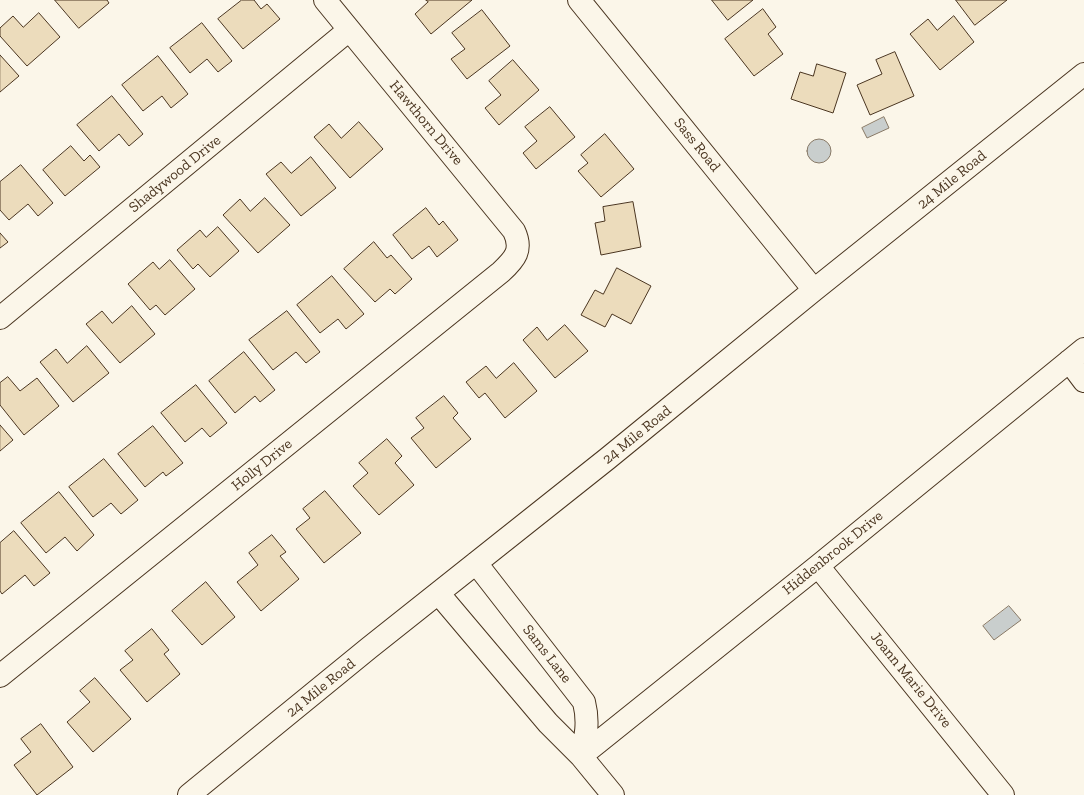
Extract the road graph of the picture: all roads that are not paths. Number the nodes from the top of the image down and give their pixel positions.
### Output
1 (325, 0) edge
2 (580, 0) edge
3 (349, 30) junction
4 (1084, 74) edge
5 (518, 250) joint
6 (814, 290) junction
7 (0, 318) edge
8 (1076, 355) edge
9 (1084, 380) edge
10 (476, 563) junction
11 (818, 566) junction
12 (439, 594) junction
13 (0, 676) edge
14 (581, 756) junction
15 (196, 793) edge
16 (612, 795) edge
17 (1003, 795) edge

1 - 3 street, Hawthorn Drive
2 - 6 street, Sass Road
3 - 5 street, Hawthorn Drive
3 - 7 street, Shadywood Drive
4 - 6 street, 24 Mile Road
5 - 13 street, Holly Drive
6 - 10 street, 24 Mile Road
8 - 9 street
8 - 11 street, Hiddenbrook Drive
10 - 12 street, 24 Mile Road
10 - 14 street, Sams Lane
11 - 14 street, Hiddenbrook Drive
11 - 17 street, Joann Marie Drive
12 - 14 street
12 - 15 street, 24 Mile Road
14 - 16 street

